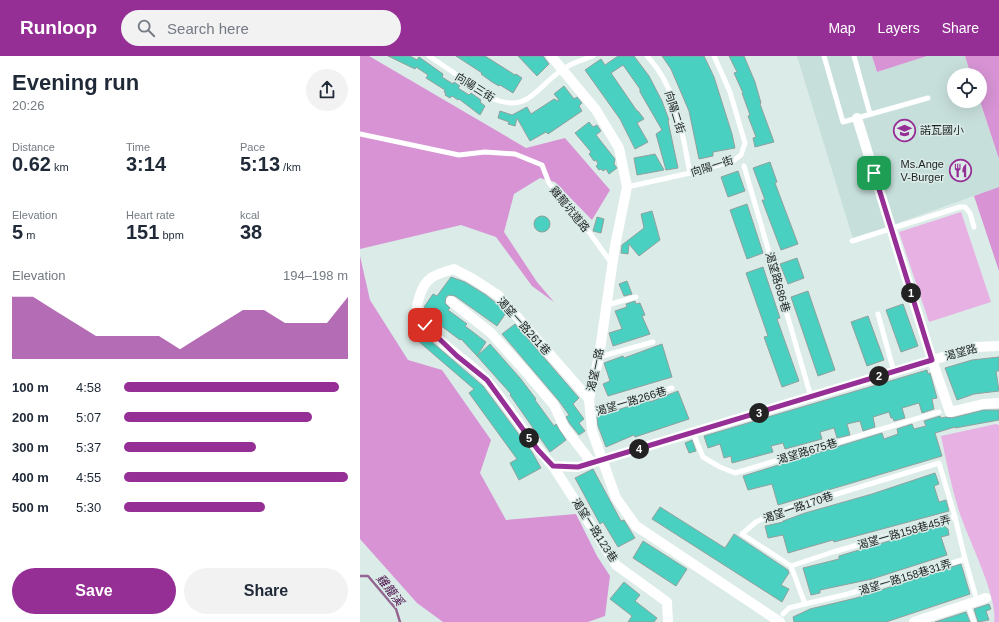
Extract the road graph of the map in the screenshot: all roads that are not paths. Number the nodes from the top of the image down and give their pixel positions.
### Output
1 (429, 56) edge
2 (551, 56) edge
3 (593, 56) edge
4 (647, 56) edge
5 (714, 56) edge
6 (824, 56) edge
7 (854, 56) edge
8 (562, 69) junction
9 (928, 98) dead end
10 (870, 114) junction
11 (857, 118) junction
12 (360, 134) edge
13 (744, 166) dead end
14 (690, 173) junction
15 (627, 187) junction
16 (974, 227) dead end
17 (892, 228) junction
18 (852, 241) dead end
19 (613, 265) junction
20 (636, 298) dead end
21 (451, 301) dead end
22 (607, 305) junction
23 (878, 314) dead end
24 (654, 342) dead end
25 (999, 346) edge
26 (599, 357) junction
27 (932, 360) junction
28 (894, 372) junction
29 (672, 388) dead end
30 (811, 397) junction
31 (589, 399) junction
32 (999, 403) edge
33 (939, 412) dead end
34 (590, 413) junction
35 (693, 433) junction
36 (596, 461) junction
37 (553, 466) junction
38 (955, 517) junction
39 (965, 559) junction
40 (791, 566) junction
41 (976, 600) junction
42 (805, 604) junction
43 (780, 618) edge
44 (668, 622) edge
45 (914, 622) edge
46 (974, 622) edge

1 - 8 lane, 向陽三街
2 - 8 street, 渴望一路
3 - 8 lane
4 - 14 lane, 向陽二街
5 - 14 lane, 向陽一街
6 - 11 lane
7 - 10 lane
8 - 15 street, 渴望一路
9 - 10 lane
10 - 11 lane
11 - 17 street
12 - 19 lane, 雞籠坑道路
13 - 30 lane, 渴望路686巷
14 - 15 lane, 向陽一街
15 - 19 street, 渴望一路
16 - 17 lane
17 - 18 lane
17 - 27 street
19 - 22 street, 渴望一路
20 - 22 lane
21 - 36 street
22 - 26 street, 渴望一路
23 - 28 lane
24 - 26 lane
25 - 27 street, 渴望路
26 - 31 street, 渴望一路
27 - 28 street, 渴望路
27 - 32 street
28 - 30 street, 渴望路
29 - 34 lane, 渴望一路266巷
30 - 35 street, 渴望路
31 - 34 street, 渴望一路
31 - 37 street, 渴望一路261巷
33 - 35 lane, 渴望路675巷
34 - 36 street, 渴望一路
35 - 36 street, 渴望路
36 - 37 street
36 - 43 street, 渴望一路
37 - 44 street, 渴望一路123巷
38 - 39 lane, 渴望一路158巷45弄
38 - 40 lane, 渴望一路158巷45弄
38 - 40 lane, 渴望一路170巷
39 - 41 lane, 渴望一路158巷31弄
39 - 42 lane, 渴望一路158巷31弄
40 - 42 lane
41 - 45 street
41 - 46 lane, 渴望一路158巷31弄
42 - 43 lane

